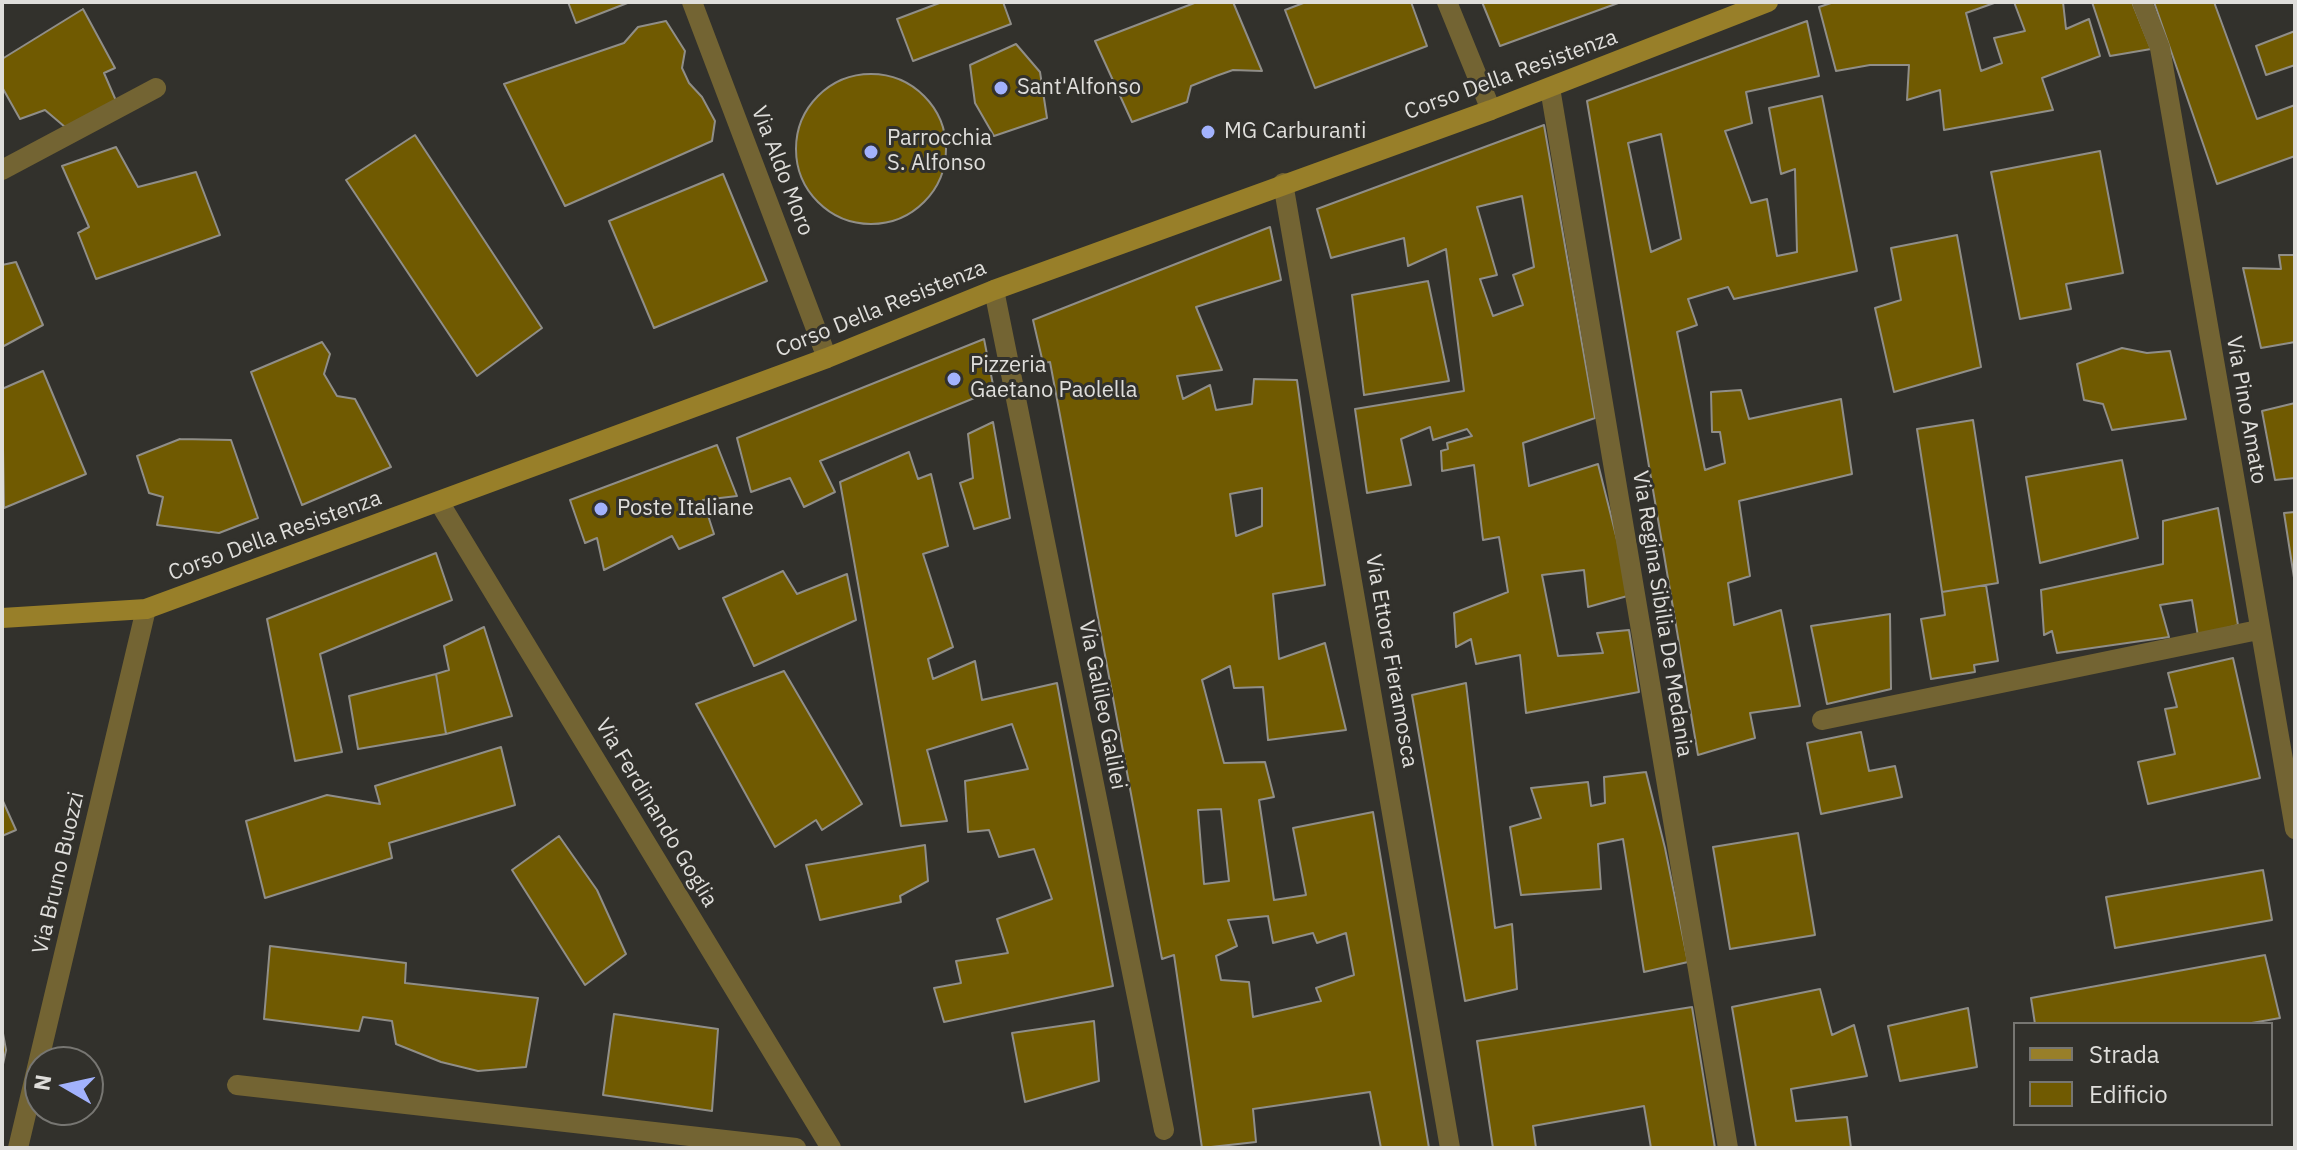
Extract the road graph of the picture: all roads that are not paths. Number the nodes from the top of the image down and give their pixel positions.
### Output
1 (692, 2) edge
2 (1447, 2) edge
3 (1768, 2) edge
4 (2142, 2) edge
5 (156, 88) dead end
6 (1550, 88) junction
7 (1491, 110) junction
8 (2, 170) edge
9 (1283, 183) junction
10 (994, 290) junction
11 (827, 358) junction
12 (439, 502) junction
13 (146, 609) junction
14 (2, 618) edge
15 (2258, 630) junction
16 (1822, 720) dead end
17 (2295, 829) edge
18 (237, 1085) dead end
19 (1164, 1130) dead end
20 (18, 1148) edge
21 (796, 1148) edge
22 (831, 1148) edge
23 (1450, 1148) edge
24 (1728, 1148) edge

1 - 11 street, Via Aldo Moro
2 - 7 street
3 - 6 main road, Corso Della Resistenza
4 - 15 street, Via Pino Amato
5 - 8 street
6 - 7 main road, Corso Della Resistenza
6 - 24 street, Via Regina Sibilia De Medania
7 - 9 main road, Corso Della Resistenza
9 - 10 main road, Corso Della Resistenza
9 - 23 street, Via Ettore Fieramosca
10 - 11 main road, Corso Della Resistenza
10 - 19 street, Via Galileo Galilei
11 - 12 main road, Corso Della Resistenza
12 - 13 main road, Corso Della Resistenza
12 - 22 street, Via Ferdinando Goglia
13 - 14 main road, Corso Della Resistenza
13 - 20 street, Via Bruno Buozzi
15 - 16 street
15 - 17 street, Via Pino Amato
18 - 21 street

